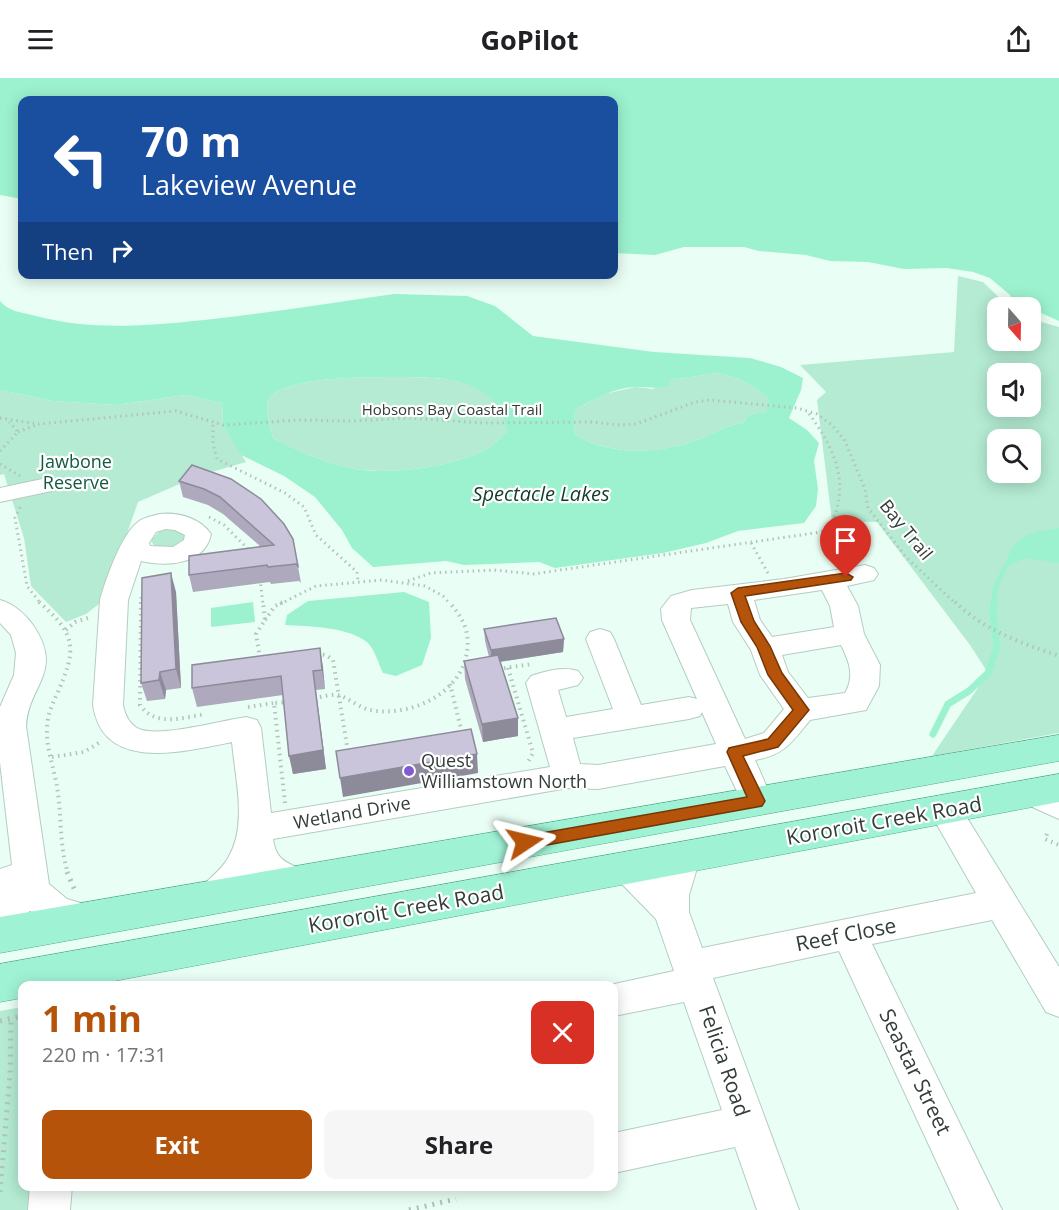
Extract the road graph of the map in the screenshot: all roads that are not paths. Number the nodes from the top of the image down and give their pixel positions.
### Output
1 (47, 485) dead end
2 (11, 493) edge
3 (138, 538) junction
4 (164, 556) junction
5 (122, 574) junction
6 (865, 574) dead end
7 (830, 580) junction
8 (738, 593) junction
9 (0, 609) edge
10 (850, 634) junction
11 (600, 639) dead end
12 (765, 648) junction
13 (568, 678) dead end
14 (689, 708) dead end
15 (801, 710) junction
16 (631, 717) junction
17 (5, 727) edge
18 (555, 730) junction
19 (1059, 748) edge
20 (734, 752) junction
21 (568, 776) junction
22 (757, 801) junction
23 (1049, 805) edge
24 (944, 809) junction
25 (648, 821) junction
26 (254, 829) junction
27 (775, 841) junction
28 (682, 858) junction
29 (628, 868) junction
30 (15, 879) edge
31 (295, 884) junction
32 (212, 897) junction
33 (1001, 903) junction
34 (83, 909) junction
35 (671, 912) junction
36 (0, 918) edge
37 (849, 934) junction
38 (0, 936) edge
39 (694, 974) junction
40 (66, 978) edge
41 (618, 998) edge
42 (1059, 1000) edge
43 (746, 1125) junction
44 (618, 1152) edge
45 (51, 1191) edge
46 (49, 1210) edge
47 (778, 1210) edge
48 (981, 1210) edge

1 - 2 street
3 - 4 street
3 - 4 street
3 - 5 street
4 - 5 street
5 - 26 street
6 - 7 street
7 - 8 street
7 - 10 street
8 - 12 street
8 - 20 street
9 - 17 street
10 - 12 street
10 - 15 street
11 - 16 street
12 - 15 street
13 - 18 street
14 - 16 street
15 - 20 street, Wetland Drive
16 - 18 street
17 - 30 street
18 - 21 street
19 - 22 main road
20 - 21 street, Wetland Drive
20 - 22 street
21 - 26 street, Wetland Drive
22 - 25 main road
22 - 27 main road
23 - 24 main road, Kororoit Creek Road
24 - 27 main road, Kororoit Creek Road
24 - 33 street
25 - 28 main road
25 - 31 main road
26 - 31 street
26 - 32 street
27 - 28 main road, Kororoit Creek Road
28 - 29 main road, Kororoit Creek Road
28 - 35 street, Felicia Road
29 - 35 street, Felicia Road
29 - 40 main road, Kororoit Creek Road
30 - 34 street
30 - 36 street
31 - 32 main road
32 - 34 main road
33 - 37 street, Reef Close
33 - 42 street
34 - 38 main road
35 - 39 street, Felicia Road
37 - 39 street, Reef Close
37 - 48 street, Seastar Street
39 - 41 street, Reef Close
39 - 43 street, Felicia Road
43 - 44 street
43 - 47 street, Felicia Road
45 - 46 street

